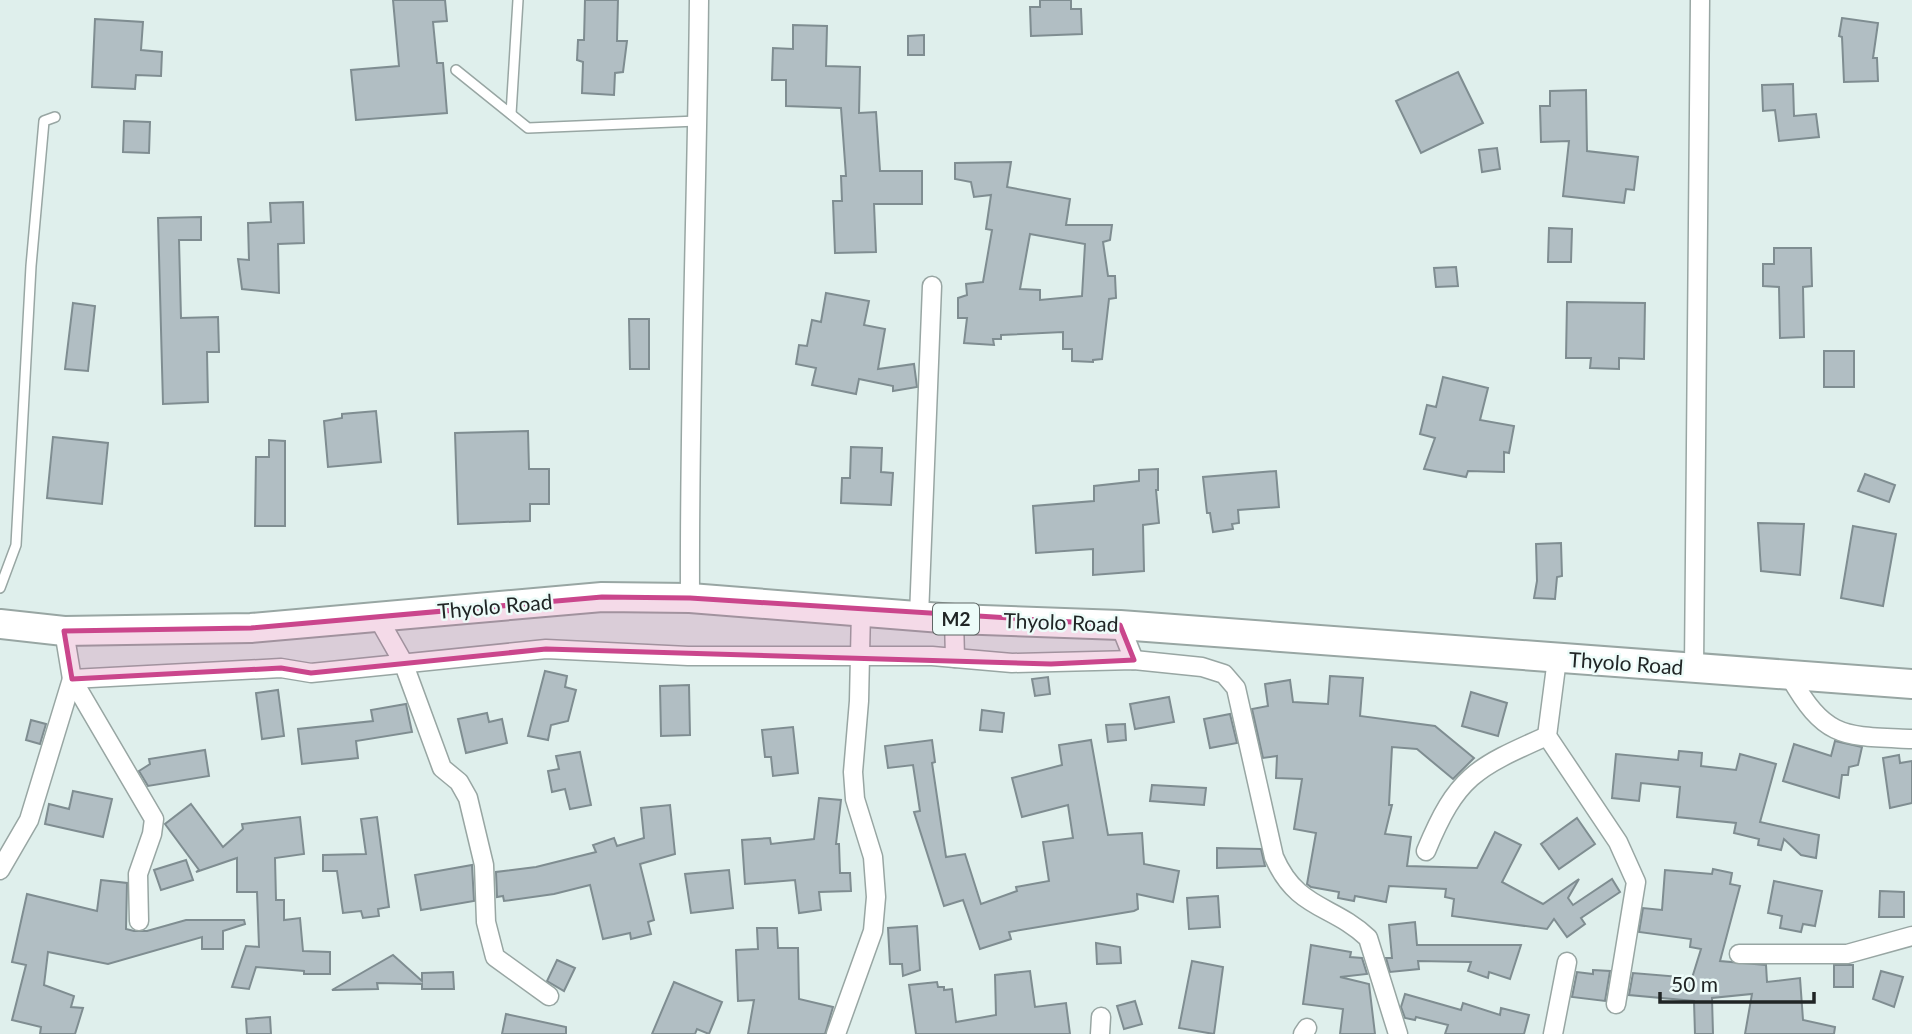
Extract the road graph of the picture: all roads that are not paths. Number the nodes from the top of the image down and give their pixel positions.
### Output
1 (518, 0) edge
2 (699, 0) edge
3 (1700, 0) edge
4 (456, 70) dead end
5 (511, 114) junction
6 (55, 117) dead end
7 (697, 121) junction
8 (932, 286) dead end
9 (0, 588) edge
10 (690, 598) junction
11 (861, 610) junction
12 (919, 616) junction
13 (378, 618) junction
14 (954, 619) junction
15 (0, 623) edge
16 (1120, 625) junction
17 (64, 631) junction
18 (860, 655) junction
19 (955, 658) junction
20 (1557, 659) junction
21 (1134, 660) junction
22 (403, 662) junction
23 (1694, 668) junction
24 (1790, 677) junction
25 (72, 679) junction
26 (1912, 684) edge
27 (1547, 736) junction
28 (1912, 739) edge
29 (1426, 851) dead end
30 (0, 870) edge
31 (139, 921) dead end
32 (1912, 936) edge
33 (1739, 954) dead end
34 (1567, 962) dead end
35 (549, 996) dead end
36 (1616, 1004) dead end
37 (836, 1034) edge
38 (1398, 1034) edge
39 (1553, 1034) edge

1 - 5 lane
2 - 7 street
3 - 23 street
4 - 5 lane
5 - 7 lane
6 - 9 lane
7 - 10 street
8 - 12 street
10 - 11 highway, Thyolo Road / M2
10 - 13 highway, Thyolo Road / M2
11 - 12 highway, Thyolo Road / M2
11 - 18 street
12 - 14 highway, Thyolo Road / M2
13 - 17 highway, Thyolo Road / M2
13 - 22 street
14 - 16 highway, Thyolo Road / M2
14 - 19 street
15 - 17 highway, Thyolo Road / M2
16 - 20 highway, Thyolo Road / M2
16 - 21 street
17 - 25 street
18 - 19 street
18 - 22 street
18 - 37 street
19 - 21 street
20 - 23 highway, Thyolo Road / M2
20 - 27 street
21 - 38 street
22 - 25 street
22 - 35 street
23 - 24 highway, Thyolo Road / M2
24 - 26 highway, Thyolo Road / M2
24 - 28 street
25 - 30 street
25 - 31 street
27 - 29 street
27 - 36 street
32 - 33 street
34 - 39 street

